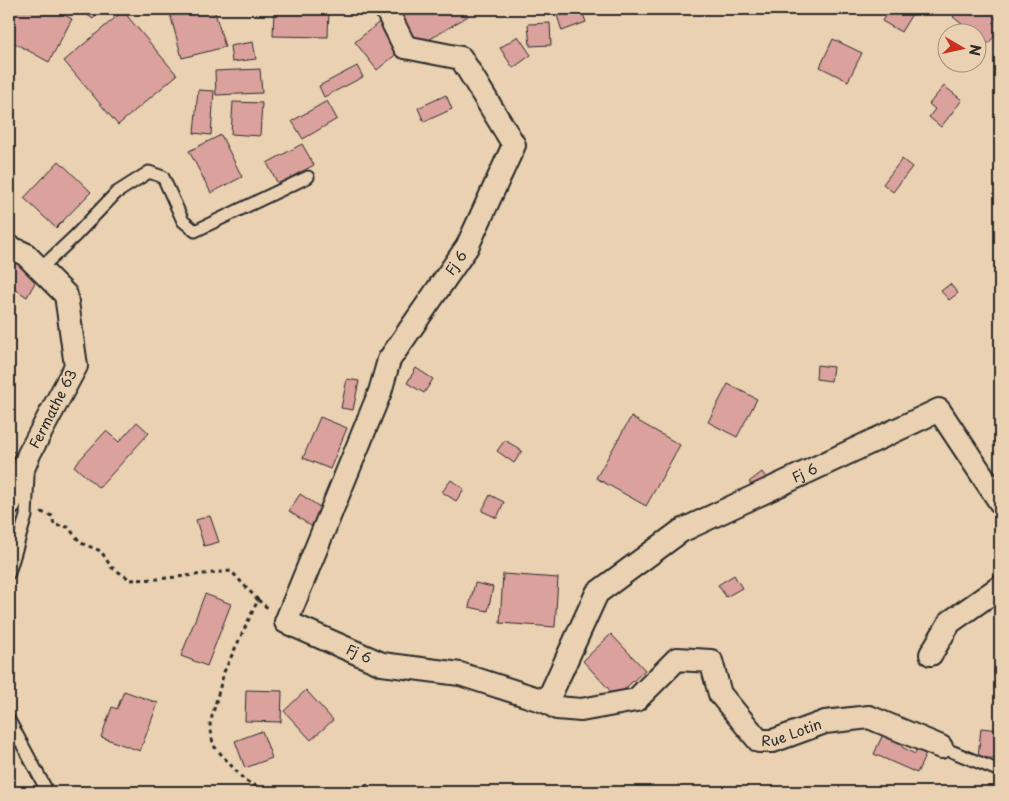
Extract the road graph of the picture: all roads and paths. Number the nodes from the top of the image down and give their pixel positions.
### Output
1 (387, 9) edge
2 (308, 177) dead end
3 (9, 247) edge
4 (40, 268) junction
5 (1000, 502) edge
6 (17, 510) edge
7 (9, 573) edge
8 (1000, 587) edge
9 (931, 654) dead end
10 (547, 702) junction
11 (9, 720) edge
12 (941, 747) joint
13 (1000, 771) edge
14 (369, 785) dead end
15 (45, 792) edge
16 (271, 792) edge
17 (341, 792) edge

1 - 10 street, Fj 6
2 - 4 lane
3 - 4 street, Fermathe 63
4 - 6 street, Fermathe 63
5 - 10 street, Fj 6
6 - 7 lane
6 - 16 path
8 - 9 street
10 - 12 street, Rue Lotin
11 - 15 lane
12 - 13 lane, Rue Lotin
14 - 17 path

